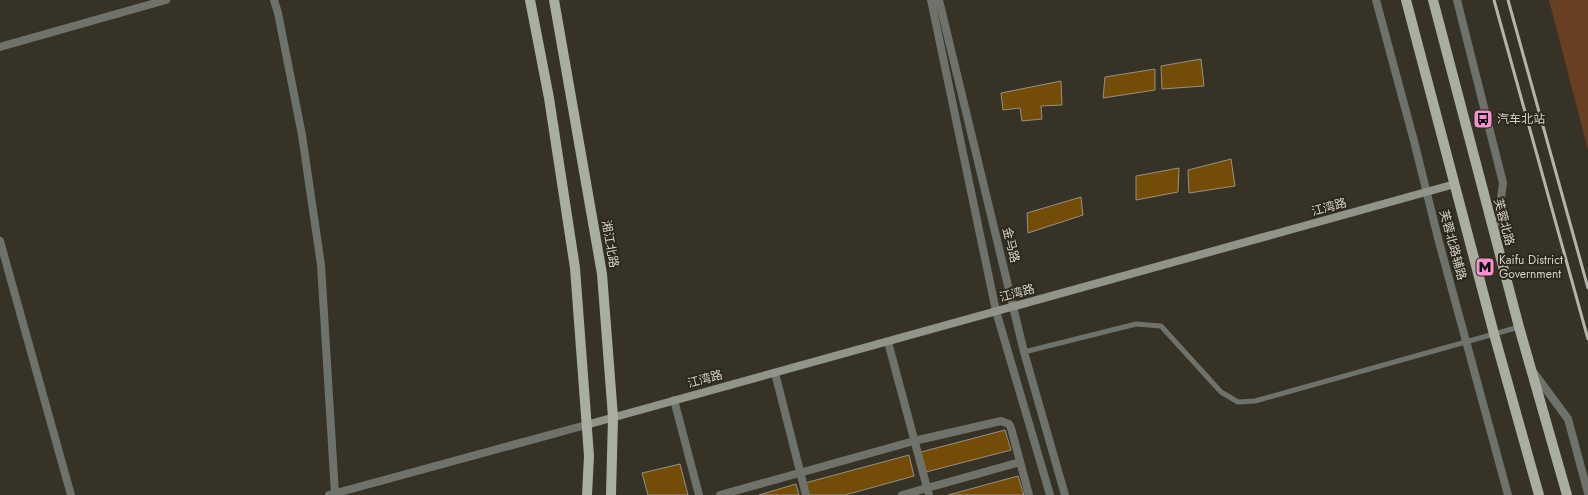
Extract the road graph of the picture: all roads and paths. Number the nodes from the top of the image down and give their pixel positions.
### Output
1 (166, 0) edge
2 (274, 0) edge
3 (530, 0) edge
4 (554, 0) edge
5 (931, 0) edge
6 (939, 0) edge
7 (1376, 0) edge
8 (1406, 0) edge
9 (1433, 0) edge
10 (1457, 0) edge
11 (0, 47) edge
12 (1455, 184) junction
13 (1427, 192) junction
14 (1495, 239) junction
15 (0, 241) edge
16 (1013, 307) junction
17 (996, 311) junction
18 (1519, 327) junction
19 (1494, 334) junction
20 (888, 342) junction
21 (1467, 342) junction
22 (1024, 352) junction
23 (1531, 368) junction
24 (775, 372) junction
25 (674, 400) junction
26 (614, 417) junction
27 (586, 425) junction
28 (914, 441) junction
29 (1020, 462) junction
30 (800, 473) junction
31 (928, 491) edge
32 (1588, 492) edge
33 (332, 494) edge
34 (71, 495) edge
35 (587, 495) edge
36 (611, 495) edge
37 (699, 495) edge
38 (720, 495) edge
39 (806, 495) edge
40 (902, 495) edge
41 (1029, 495) edge
42 (1050, 495) edge
43 (1065, 495) edge
44 (1508, 495) edge
45 (1539, 495) edge
46 (1567, 495) edge

1 - 11 street
2 - 33 street
3 - 27 main road
4 - 26 main road, 湘江北路
5 - 17 street
6 - 16 street, 金马路
7 - 13 street, 芙蓉北路辅路
8 - 12 main road
9 - 14 main road, 芙蓉北路
10 - 14 street
12 - 13 main road, 江湾路
12 - 19 main road
13 - 16 main road, 江湾路
13 - 21 street, 芙蓉北路辅路
14 - 18 main road, 芙蓉北路
15 - 34 street
16 - 17 main road, 江湾路
16 - 22 street, 金马路
17 - 20 main road, 江湾路
17 - 42 street
18 - 19 lane
18 - 23 main road, 芙蓉北路
19 - 21 lane
19 - 45 main road
20 - 24 main road, 江湾路
20 - 28 street
21 - 22 lane
21 - 44 street, 芙蓉北路辅路
22 - 43 street, 金马路
23 - 32 street
23 - 46 main road, 芙蓉北路
24 - 25 main road, 江湾路
24 - 30 street
25 - 26 main road, 江湾路
25 - 37 street
26 - 27 main road, 江湾路
26 - 36 main road, 湘江北路
27 - 33 street
27 - 35 main road
28 - 29 street
28 - 30 street
28 - 31 street
29 - 31 street
29 - 41 street
30 - 38 street
30 - 39 street
31 - 40 street

